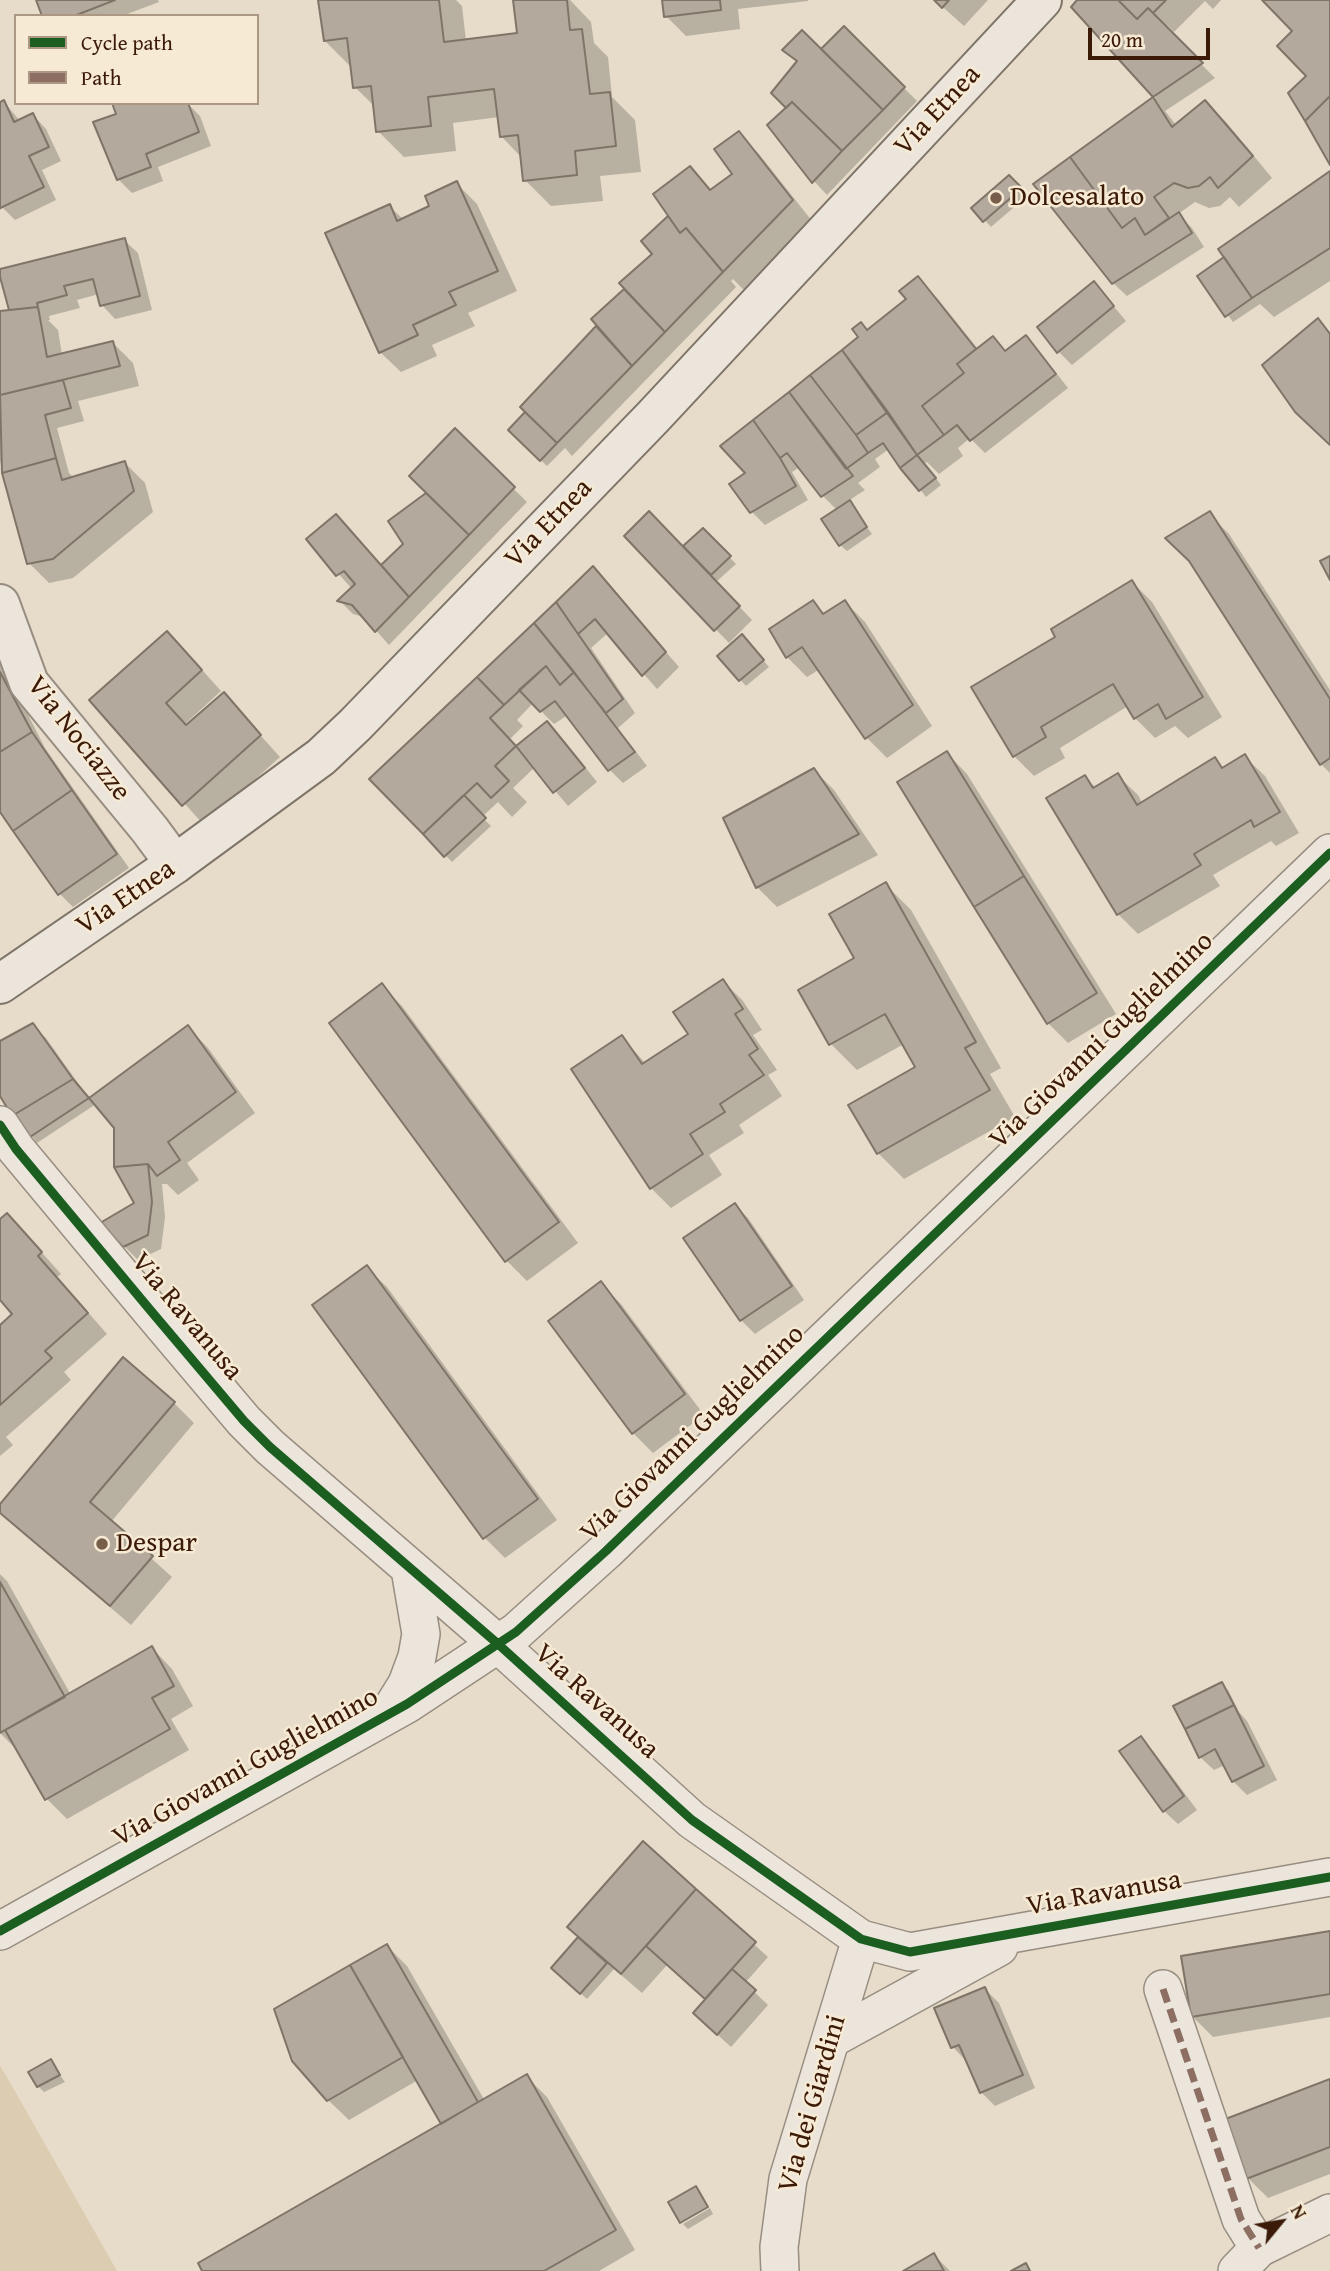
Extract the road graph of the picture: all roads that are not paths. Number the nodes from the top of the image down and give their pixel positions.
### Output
1 (1042, 0) edge
2 (0, 604) edge
3 (1330, 853) edge
4 (176, 864) junction
5 (0, 984) edge
6 (0, 1125) edge
7 (410, 1569) junction
8 (498, 1644) junction
9 (388, 1715) junction
10 (1330, 1877) edge
11 (0, 1931) edge
12 (1027, 1931) junction
13 (861, 1939) junction
14 (1163, 1989) dead end
15 (831, 2039) junction
16 (1330, 2213) edge
17 (1248, 2260) edge
18 (780, 2271) edge

1 - 4 main road, Via Etnea
2 - 4 main road, Via Nociazze
3 - 8 street, Via Giovanni Guglielmino
4 - 5 main road, Via Etnea
6 - 7 street, Via Ravanusa
7 - 8 street, Via Ravanusa
7 - 9 street
8 - 9 street, Via Giovanni Guglielmino
8 - 13 street, Via Ravanusa
9 - 11 street, Via Giovanni Guglielmino
10 - 12 street, Via Ravanusa
12 - 13 street, Via Ravanusa
12 - 15 street
13 - 15 street, Via dei Giardini
14 - 17 street
15 - 18 street, Via dei Giardini
16 - 17 street

